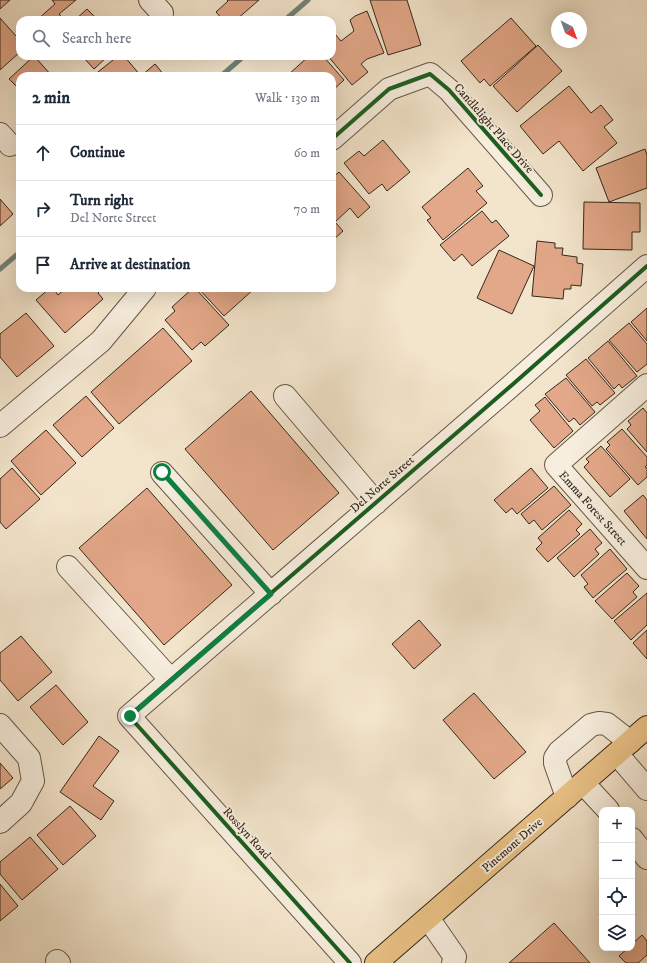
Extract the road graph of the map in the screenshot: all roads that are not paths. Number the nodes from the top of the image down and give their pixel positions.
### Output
1 (336, 135) edge
2 (541, 195) dead end
3 (647, 266) edge
4 (142, 292) edge
5 (647, 385) edge
6 (284, 396) dead end
7 (0, 426) edge
8 (162, 472) dead end
9 (376, 503) junction
10 (68, 567) dead end
11 (647, 568) edge
12 (271, 594) junction
13 (171, 680) junction
14 (130, 716) joint
15 (0, 725) edge
16 (647, 727) edge
17 (623, 748) junction
18 (647, 789) edge
19 (575, 790) junction
20 (603, 807) edge
21 (0, 822) edge
22 (635, 842) edge
23 (647, 858) edge
24 (428, 918) junction
25 (350, 963) edge
26 (376, 963) edge
27 (453, 963) edge

1 - 2 street, Candlelight Place Drive
3 - 9 street, Del Norte Street
4 - 7 street
5 - 11 street, Emma Forest Street
6 - 9 street
8 - 12 street
9 - 12 street, Del Norte Street
10 - 13 street
12 - 13 street, Del Norte Street
13 - 14 street, Del Norte Street
14 - 25 street, Rosslyn Road
15 - 21 street
16 - 17 main road, Pinemont Drive
17 - 18 street
17 - 19 main road, Pinemont Drive
17 - 19 street
19 - 20 street
19 - 24 main road, Pinemont Drive
22 - 23 street
24 - 26 main road, Pinemont Drive
24 - 27 street

